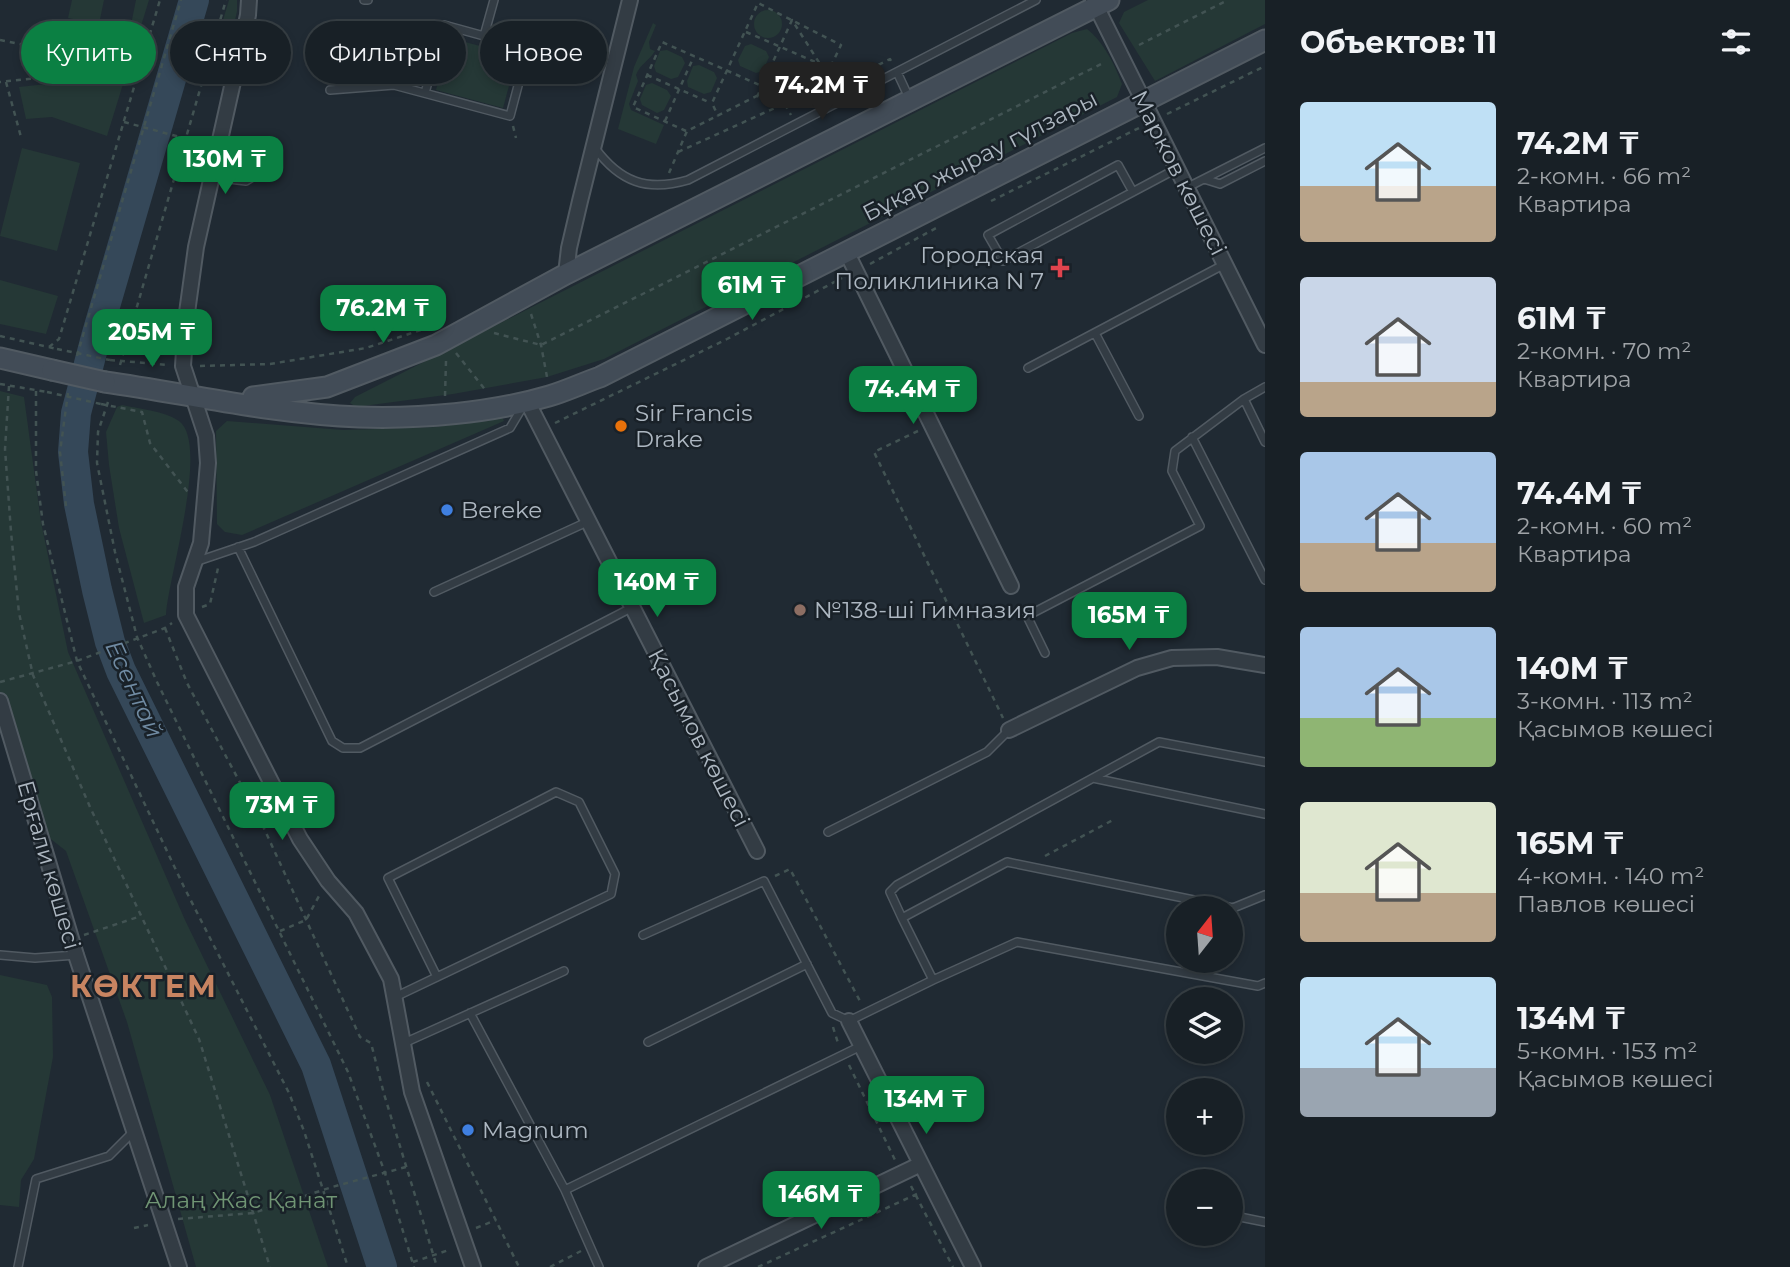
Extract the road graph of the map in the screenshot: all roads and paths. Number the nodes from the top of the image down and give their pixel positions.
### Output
1 (160, 0) edge
2 (181, 0) edge
3 (226, 0) edge
4 (249, 0) edge
5 (494, 0) edge
6 (630, 0) edge
7 (1036, 0) edge
8 (1228, 0) edge
9 (1099, 2) edge
10 (792, 20) junction
11 (488, 21) edge
12 (745, 32) junction
13 (480, 35) edge
14 (0, 40) edge
15 (1265, 40) edge
16 (1139, 45) dead end
17 (780, 47) junction
18 (694, 55) junction
19 (1108, 60) dead end
20 (820, 64) junction
21 (1265, 66) edge
22 (830, 69) junction
23 (727, 70) junction
24 (897, 72) junction
25 (647, 75) junction
26 (0, 82) edge
27 (6, 82) junction
28 (518, 84) edge
29 (762, 86) junction
30 (775, 87) junction
31 (679, 89) junction
32 (330, 90) dead end
33 (771, 90) junction
34 (425, 93) junction
35 (757, 97) junction
36 (910, 100) junction
37 (1143, 101) junction
38 (712, 103) junction
39 (784, 103) junction
40 (718, 116) junction
41 (665, 121) junction
42 (1152, 121) junction
43 (124, 122) junction
44 (796, 124) junction
45 (687, 131) junction
46 (21, 137) dead end
47 (187, 139) junction
48 (593, 145) junction
49 (1265, 148) edge
50 (678, 152) junction
51 (1265, 161) edge
52 (275, 163) dead end
53 (1177, 169) junction
54 (211, 177) junction
55 (1204, 178) junction
56 (664, 186) junction
57 (1186, 188) junction
58 (1133, 192) junction
59 (982, 205) dead end
60 (947, 223) dead end
61 (846, 251) junction
62 (1225, 264) junction
63 (856, 271) junction
64 (566, 274) junction
65 (529, 308) dead end
66 (470, 327) junction
67 (428, 328) dead end
68 (1095, 333) junction
69 (0, 336) edge
70 (446, 340) junction
71 (541, 345) junction
72 (1265, 345) edge
73 (49, 347) junction
74 (0, 358) edge
75 (76, 359) dead end
76 (121, 361) junction
77 (183, 366) junction
78 (1028, 368) dead end
79 (547, 377) dead end
80 (70, 382) dead end
81 (110, 382) junction
82 (0, 384) edge
83 (9, 386) junction
84 (327, 387) junction
85 (1265, 387) edge
86 (36, 391) junction
87 (193, 397) junction
88 (1244, 399) junction
89 (527, 401) junction
90 (107, 405) junction
91 (498, 406) junction
92 (445, 413) junction
93 (326, 414) junction
94 (1139, 416) dead end
95 (555, 423) dead end
96 (932, 424) junction
97 (1192, 437) junction
98 (1265, 442) edge
99 (66, 506) dead end
100 (205, 514) junction
101 (587, 522) junction
102 (238, 547) junction
103 (221, 552) junction
104 (194, 563) junction
105 (1265, 580) edge
106 (1011, 586) dead end
107 (434, 592) dead end
108 (631, 608) junction
109 (195, 610) dead end
110 (172, 623) dead end
111 (165, 628) junction
112 (136, 638) junction
113 (1045, 653) dead end
114 (77, 661) junction
115 (1265, 665) edge
116 (33, 675) junction
117 (0, 682) edge
118 (0, 701) edge
119 (1009, 730) junction
120 (1265, 762) edge
121 (1093, 778) junction
122 (1265, 814) edge
123 (1113, 820) dead end
124 (828, 832) dead end
125 (757, 851) dead end
126 (1027, 866) junction
127 (328, 881) junction
128 (764, 881) junction
129 (1265, 895) edge
130 (902, 918) junction
131 (306, 920) junction
132 (280, 931) junction
133 (643, 935) dead end
134 (0, 955) edge
135 (76, 955) junction
136 (807, 964) junction
137 (564, 971) dead end
138 (437, 977) junction
139 (933, 980) junction
140 (1265, 983) edge
141 (395, 997) junction
142 (866, 1012) junction
143 (470, 1013) junction
144 (832, 1013) junction
145 (849, 1021) junction
146 (648, 1042) dead end
147 (404, 1043) junction
148 (861, 1046) junction
149 (843, 1055) junction
150 (424, 1077) dead end
151 (135, 1130) junction
152 (921, 1164) junction
153 (406, 1167) junction
154 (902, 1173) junction
155 (383, 1174) junction
156 (932, 1187) junction
157 (323, 1190) junction
158 (565, 1190) junction
159 (916, 1194) junction
160 (253, 1213) junction
161 (1243, 1218) edge
162 (164, 1220) junction
163 (495, 1220) junction
164 (1265, 1222) edge
165 (134, 1228) dead end
166 (466, 1244) junction
167 (590, 1247) junction
168 (433, 1255) junction
169 (413, 1262) junction
170 (18, 1267) edge
171 (179, 1267) edge
172 (270, 1267) edge
173 (348, 1267) edge
174 (414, 1267) edge
175 (437, 1267) edge
176 (473, 1267) edge
177 (519, 1267) edge
178 (550, 1267) edge
179 (599, 1267) edge
180 (706, 1267) edge
181 (758, 1267) edge
182 (953, 1267) edge
183 (973, 1267) edge

1 - 43 path
2 - 75 path
3 - 47 path
4 - 54 street
5 - 11 lane
6 - 48 street
7 - 24 lane
8 - 16 path
9 - 36 street, Бұқар жырау гүлзары
9 - 37 street, Марков көшесі
10 - 12 path
10 - 17 path
10 - 20 path
10 - 22 path
12 - 17 path
12 - 23 path
13 - 34 lane
14 - 27 path
15 - 37 street, Бұқар жырау гүлзары
17 - 20 path
17 - 29 path
18 - 23 path
18 - 25 path
18 - 31 path
19 - 71 path
20 - 22 path
20 - 30 path
21 - 42 path
22 - 24 path
22 - 39 path
23 - 29 path
23 - 38 path
24 - 36 lane
24 - 44 lane
25 - 31 path
25 - 41 path
26 - 27 path
27 - 46 path
28 - 34 lane
29 - 33 path
29 - 35 path
30 - 33 path
30 - 39 path
31 - 38 path
31 - 41 path
32 - 34 lane
33 - 35 path
35 - 40 path
36 - 64 street, Бұқар жырау гүлзары
37 - 42 street, Марков көшесі
37 - 61 street, Бұқар жырау гүлзары
38 - 40 path
39 - 44 path
39 - 50 path
40 - 45 path
41 - 45 path
42 - 53 street, Марков көшесі
42 - 59 path
43 - 47 path, bridge
43 - 73 path
44 - 56 lane
45 - 50 path
47 - 76 path
48 - 56 lane
48 - 64 street
49 - 55 lane
50 - 56 path
51 - 55 lane
52 - 54 lane
53 - 57 street, Марков көшесі
53 - 58 lane
54 - 77 street
55 - 57 lane
57 - 62 street, Марков көшесі
58 - 58 lane
60 - 63 path
61 - 63 street
61 - 89 street, Бұқар жырау гүлзары
62 - 68 lane
62 - 72 street, Марков көшесі
63 - 95 path
63 - 96 street
64 - 66 street, Бұқар жырау гүлзары
65 - 71 path
66 - 70 street, Бұқар жырау гүлзары
66 - 71 path
67 - 77 path
68 - 78 lane
68 - 94 lane
69 - 73 path
70 - 84 street, Бұқар жырау гүлзары
70 - 91 path
70 - 92 path
71 - 79 path
73 - 76 path, bridge
74 - 81 street, Бұқар жырау гүлзары, bridge
76 - 77 path
76 - 81 path
77 - 87 street
80 - 99 path
81 - 87 street, Бұқар жырау гүлзары
81 - 90 path
82 - 83 path
83 - 86 path
83 - 116 path
84 - 87 street, Бұқар жырау гүлзары
84 - 93 street
85 - 88 lane
86 - 90 path, bridge
86 - 114 path
87 - 93 street, Бұқар жырау гүлзары
87 - 100 street
88 - 97 lane
88 - 98 lane
89 - 91 street, Бұқар жырау гүлзары
89 - 101 street, Қасымов көшесі
89 - 102 lane
90 - 100 path
90 - 112 path
91 - 92 street, Бұқар жырау гүлзары
92 - 93 street, Бұқар жырау гүлзары
96 - 106 street
96 - 119 path
97 - 105 lane
97 - 113 lane
100 - 104 street
101 - 107 lane
101 - 108 street, Қасымов көшесі
102 - 103 lane
102 - 108 lane
103 - 104 lane
103 - 109 path
104 - 127 street
108 - 125 street, Қасымов көшесі
110 - 111 path
111 - 112 path
111 - 131 path
112 - 114 path
112 - 132 path
114 - 116 path
114 - 157 path
115 - 119 street
116 - 117 path
116 - 160 path
118 - 135 street, Ерғали көшесі
119 - 124 lane
120 - 121 lane
121 - 122 lane
121 - 130 lane
123 - 126 path
126 - 129 lane
126 - 130 lane
127 - 131 path
127 - 141 street
128 - 133 lane
128 - 136 lane
128 - 142 path
130 - 139 lane
131 - 132 path
131 - 153 path
132 - 155 path
134 - 135 lane
135 - 151 street, Ерғали көшесі
136 - 144 lane
136 - 146 lane
137 - 143 lane
138 - 138 lane
138 - 141 lane
139 - 140 lane
139 - 142 lane
141 - 147 street
142 - 145 lane
143 - 147 lane
143 - 158 lane
144 - 145 lane
144 - 149 path
145 - 148 street
147 - 166 street
148 - 149 lane
148 - 152 street
149 - 154 path
149 - 158 lane
150 - 163 path
151 - 162 street, Ерғали көшесі
151 - 170 lane
152 - 154 street
152 - 156 street
153 - 155 path
153 - 168 path
154 - 159 path
154 - 180 street
155 - 157 path
155 - 169 path
156 - 159 path
156 - 183 street
157 - 160 path
157 - 173 path
158 - 167 lane
159 - 181 path
159 - 182 path
160 - 162 path
160 - 172 path
161 - 164 lane
162 - 165 path
162 - 171 street, Ерғали көшесі
163 - 166 path
163 - 177 path
166 - 168 path
166 - 176 street
167 - 178 path
167 - 179 lane
168 - 169 path
168 - 175 path
169 - 174 path

